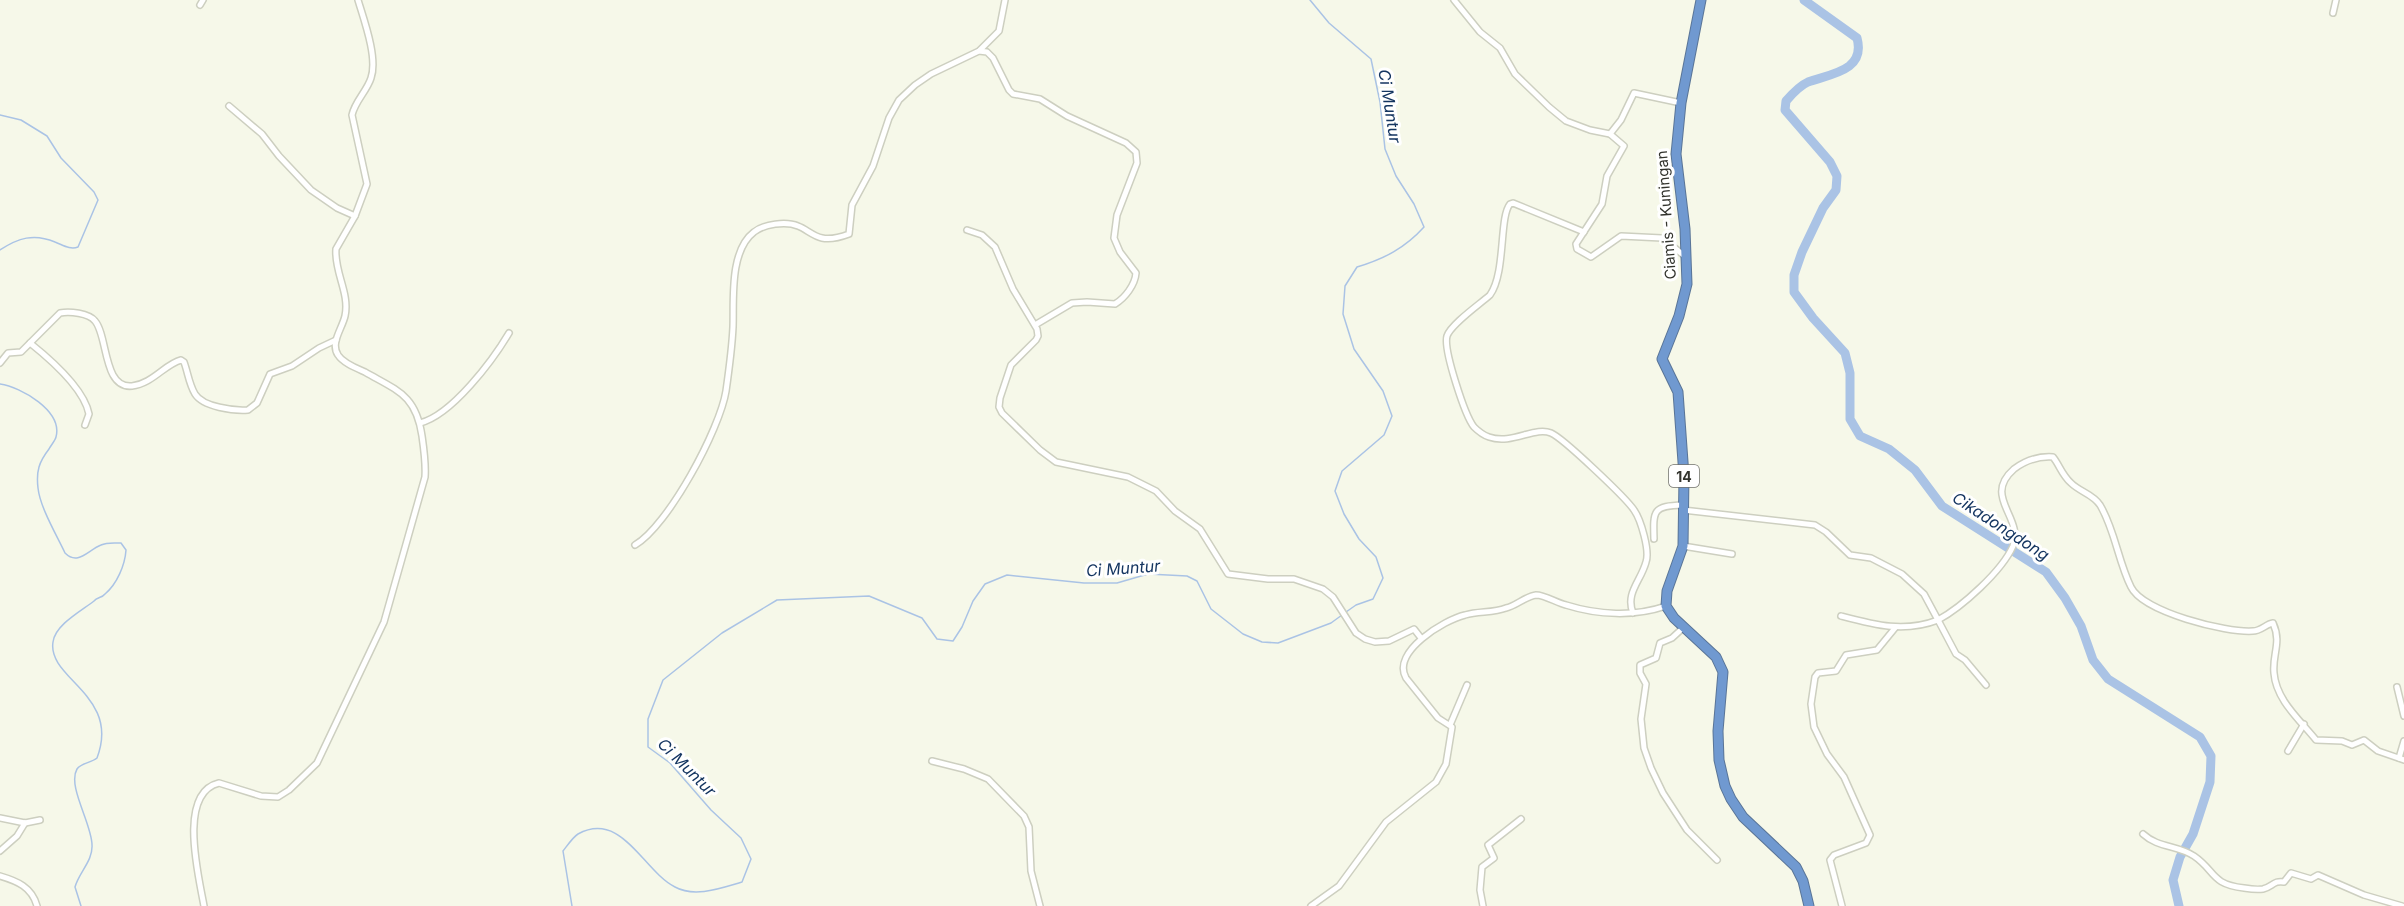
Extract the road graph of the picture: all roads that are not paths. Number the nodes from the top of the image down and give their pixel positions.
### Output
1 (358, 0) edge
2 (1005, 0) edge
3 (1454, 0) edge
4 (1701, 0) edge
5 (2336, 0) edge
6 (2333, 13) dead end
7 (980, 51) junction
8 (1681, 103) junction
9 (229, 106) dead end
10 (1610, 134) junction
11 (355, 216) junction
12 (967, 230) dead end
13 (1584, 232) junction
14 (1687, 258) junction
15 (1035, 325) junction
16 (509, 333) dead end
17 (336, 340) junction
18 (30, 343) junction
19 (0, 363) edge
20 (420, 423) junction
21 (85, 425) dead end
22 (1683, 508) junction
23 (1654, 539) dead end
24 (635, 545) dead end
25 (1683, 546) junction
26 (1732, 554) dead end
27 (1666, 606) junction
28 (1633, 613) junction
29 (1841, 616) dead end
30 (1938, 620) junction
31 (1684, 627) junction
32 (1895, 628) junction
33 (1421, 638) junction
34 (1467, 685) dead end
35 (1986, 685) dead end
36 (2397, 687) dead end
37 (2404, 716) edge
38 (2304, 724) junction
39 (1450, 725) junction
40 (2404, 741) edge
41 (2288, 751) dead end
42 (2401, 759) edge
43 (932, 761) dead end
44 (0, 818) edge
45 (1521, 819) dead end
46 (40, 820) dead end
47 (25, 823) junction
48 (2143, 834) dead end
49 (0, 851) edge
50 (1717, 860) dead end
51 (0, 876) edge
52 (37, 906) edge
53 (204, 906) edge
54 (1040, 906) edge
55 (1311, 906) edge
56 (1483, 906) edge
57 (1809, 906) edge
58 (1842, 906) edge
59 (2402, 906) edge

1 - 11 street
2 - 7 street
3 - 10 street
4 - 8 highway, Ciamis - Kuningan / 14
5 - 6 street
7 - 15 street
7 - 24 street
8 - 10 street
8 - 14 highway, Ciamis - Kuningan / 14
9 - 11 street
10 - 13 street
11 - 17 street
12 - 15 street
13 - 14 street
13 - 28 street
14 - 22 highway, Ciamis - Kuningan / 14
15 - 33 street
16 - 20 street
17 - 18 street
17 - 20 street
18 - 19 street
18 - 21 street
20 - 53 street
22 - 23 street
22 - 25 highway, Ciamis - Kuningan / 14
22 - 30 street
25 - 26 street
25 - 27 highway, Ciamis - Kuningan / 14
27 - 28 street
27 - 31 highway
28 - 33 street
29 - 32 street
30 - 32 street
30 - 35 street
30 - 38 street
31 - 50 street
31 - 57 highway
32 - 58 street
33 - 39 street
34 - 39 street
36 - 37 street
38 - 41 street
38 - 42 street
39 - 55 street
40 - 42 street
43 - 54 street
44 - 47 street
45 - 56 street
46 - 47 street
47 - 49 street
48 - 59 street
51 - 52 street

